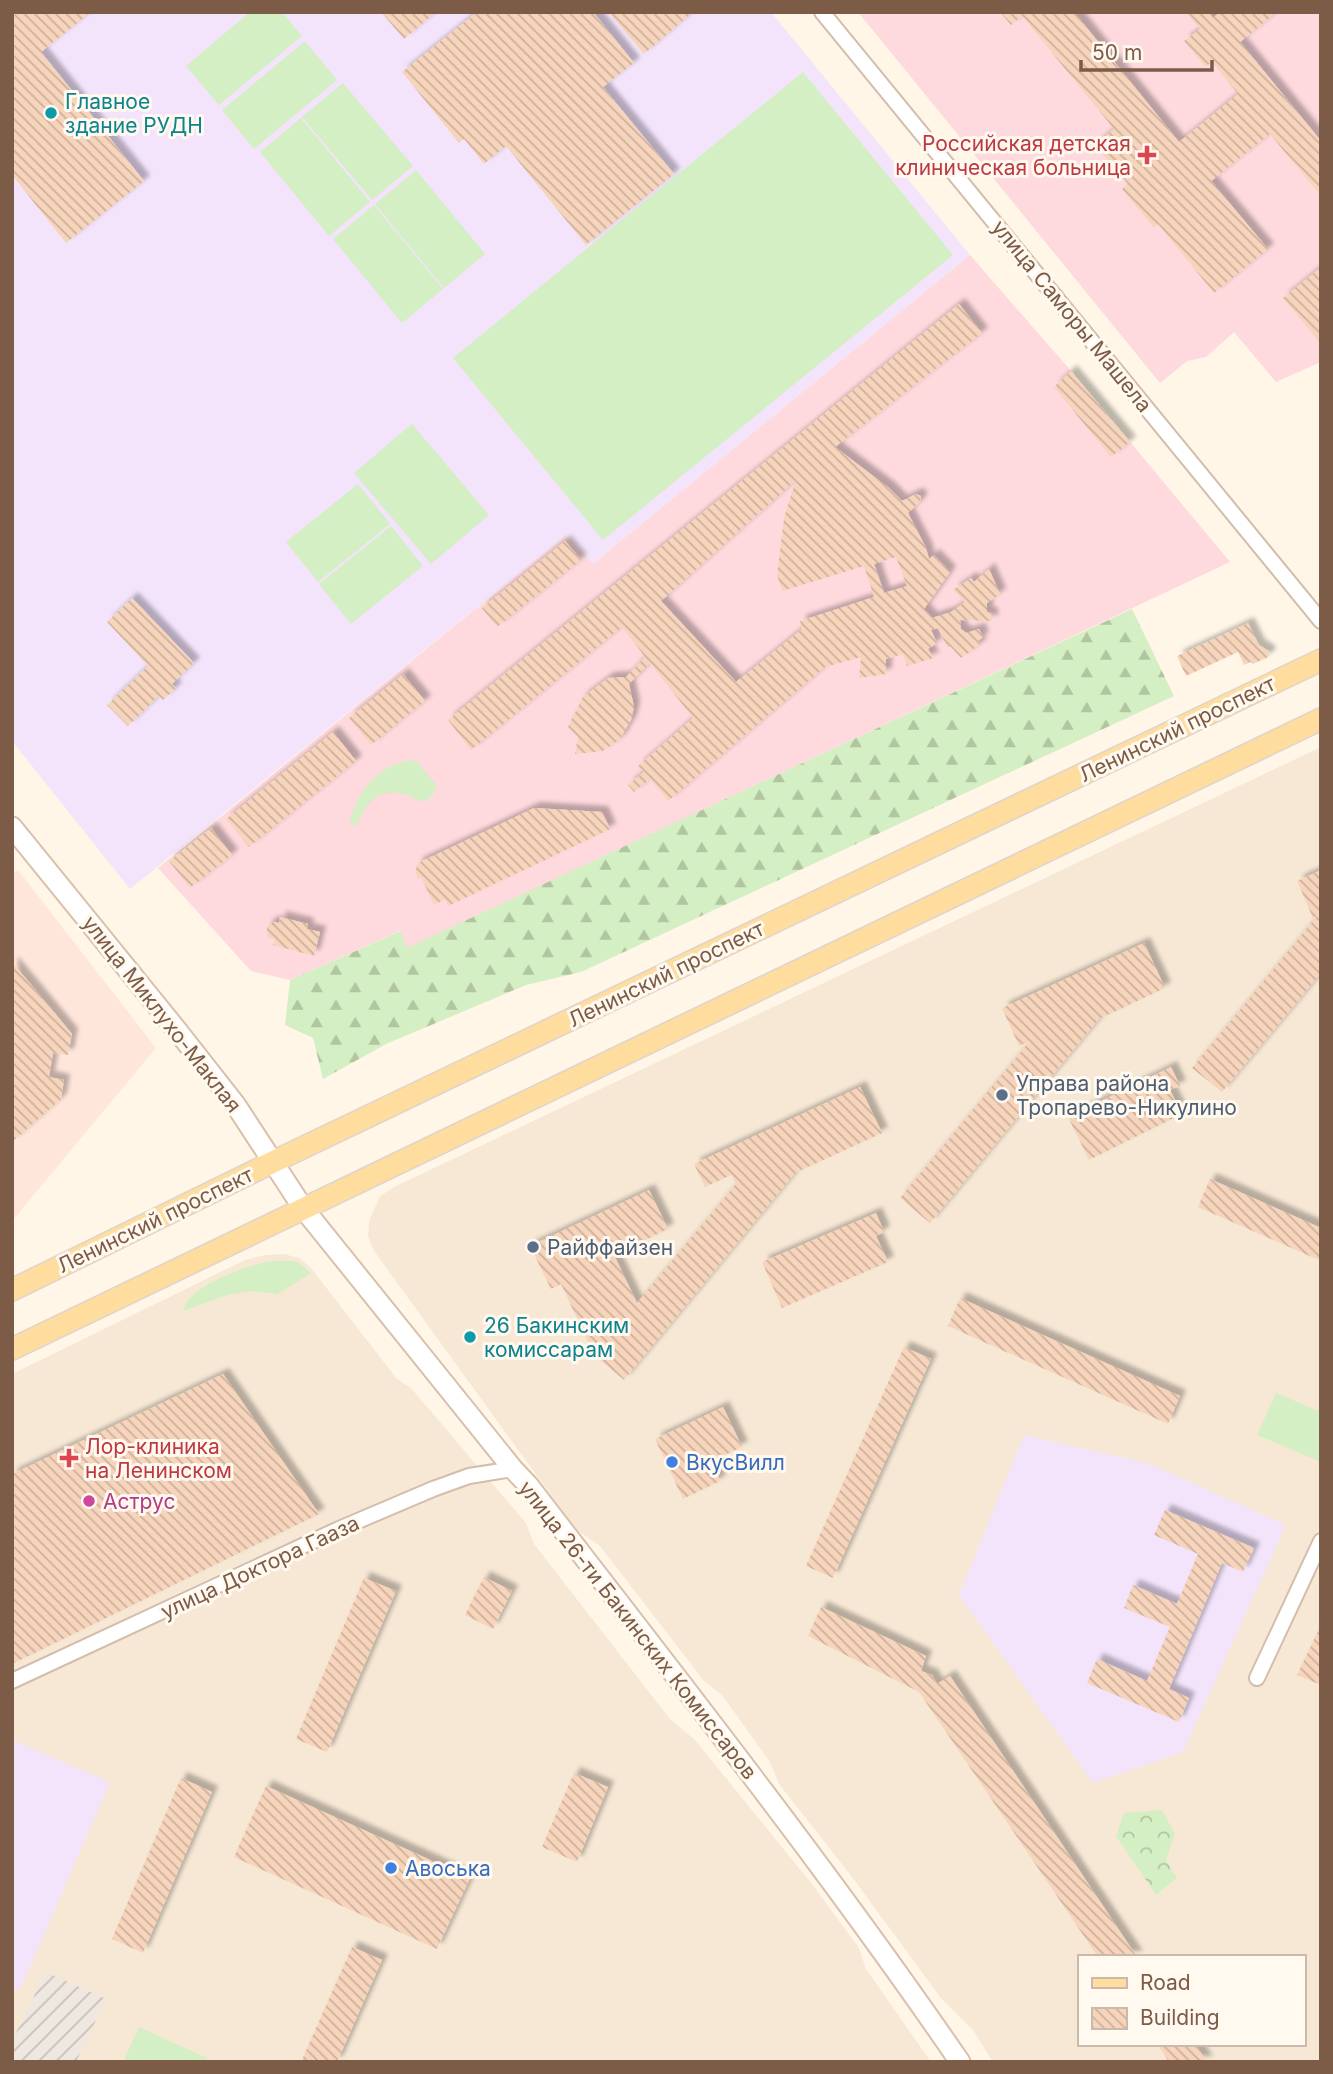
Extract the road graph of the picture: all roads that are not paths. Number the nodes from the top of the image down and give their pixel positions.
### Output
1 (822, 12) edge
2 (1321, 621) edge
3 (1321, 660) edge
4 (1321, 719) edge
5 (12, 827) edge
6 (273, 1162) junction
7 (303, 1208) junction
8 (12, 1290) edge
9 (12, 1349) edge
10 (513, 1469) junction
11 (1321, 1541) edge
12 (1257, 1678) dead end
13 (12, 1681) edge
14 (960, 2062) edge

1 - 2 street, улица Саморы Машела
3 - 6 main road, Ленинский проспект
4 - 7 main road
5 - 6 main road, улица Миклухо-Маклая
6 - 7 main road, улица Миклухо-Маклая
6 - 8 main road, Ленинский проспект
7 - 9 main road
7 - 10 main road, улица 26-ти Бакинских Комиссаров
10 - 13 street, улица Доктора Гааза
10 - 14 main road, улица 26-ти Бакинских Комиссаров
11 - 12 street

